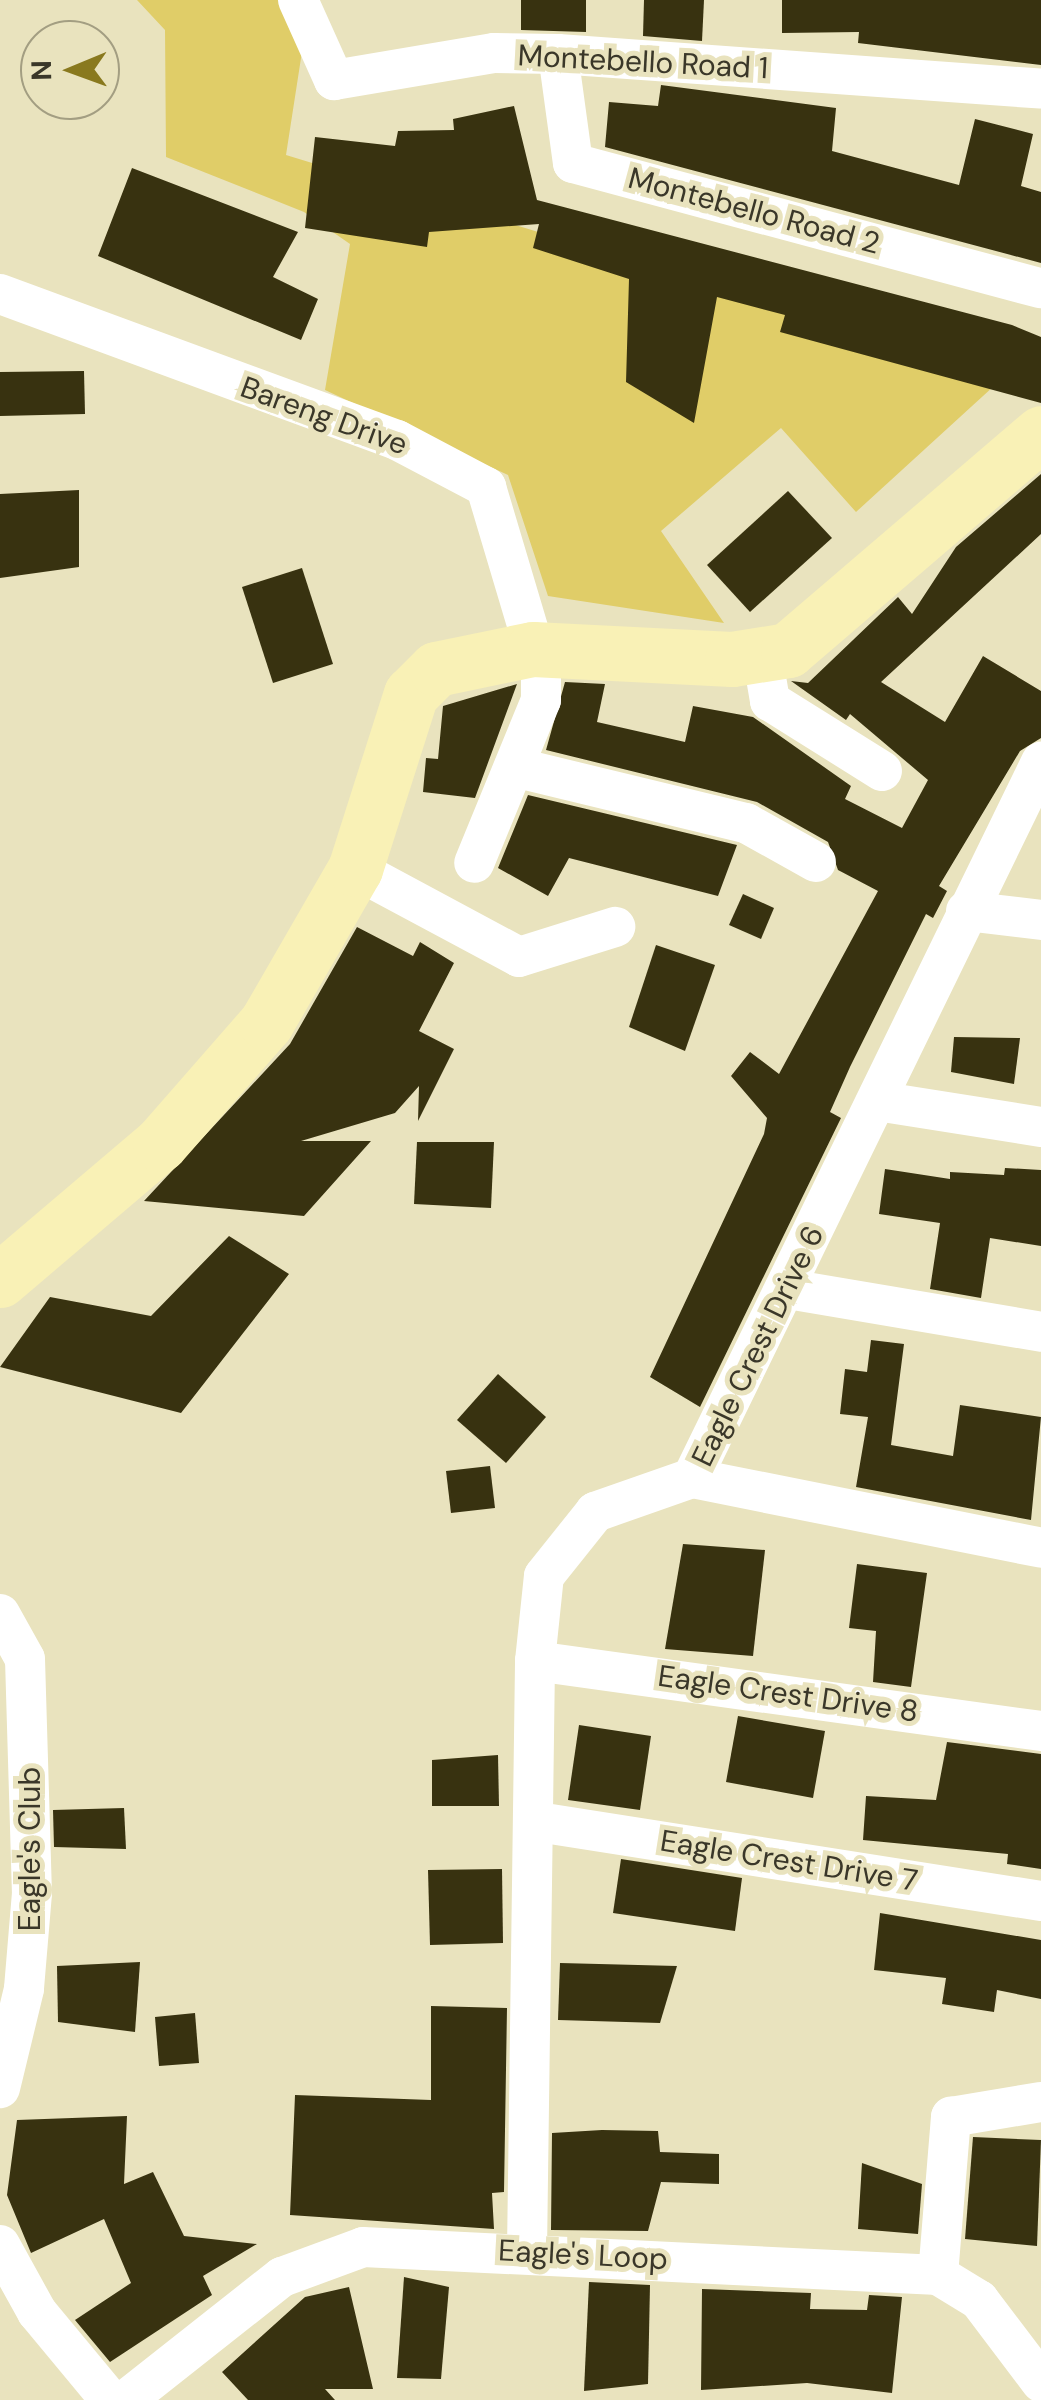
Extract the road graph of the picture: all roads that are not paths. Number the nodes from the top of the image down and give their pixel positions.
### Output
1 (298, 0) edge
2 (558, 54) junction
3 (1041, 89) edge
4 (1041, 288) edge
5 (0, 294) edge
6 (1041, 434) edge
7 (533, 649) junction
8 (762, 654) junction
9 (1041, 762) edge
10 (514, 767) junction
11 (882, 771) dead end
12 (474, 862) dead end
13 (816, 862) dead end
14 (355, 869) junction
15 (966, 911) junction
16 (1041, 920) edge
17 (615, 928) dead end
18 (878, 1101) junction
19 (1041, 1128) edge
20 (0, 1280) edge
21 (788, 1289) junction
22 (1041, 1332) edge
23 (692, 1478) junction
24 (1041, 1548) edge
25 (0, 1614) edge
26 (535, 1661) junction
27 (1041, 1731) edge
28 (538, 1822) junction
29 (1041, 1901) edge
30 (0, 2088) edge
31 (1041, 2102) edge
32 (0, 2246) edge
33 (527, 2251) junction
34 (938, 2275) junction
35 (1041, 2382) edge
36 (110, 2400) edge
37 (126, 2400) edge

1 - 2 street, Montebello Road 1
2 - 3 street, Montebello Road 1
2 - 4 street, Montebello Road 2
5 - 7 street, Bareng Drive
6 - 8 main road
7 - 8 main road
7 - 10 street, Bareng Drive
7 - 14 main road
8 - 11 street
9 - 15 street, Eagle Crest Drive 6
10 - 12 street, Bareng Drive
10 - 13 street
14 - 17 street
14 - 20 main road
15 - 16 street
15 - 18 street, Eagle Crest Drive 6
18 - 19 street
18 - 21 street, Eagle Crest Drive 6
21 - 22 street
21 - 23 street, Eagle Crest Drive 6
23 - 24 street
23 - 26 street, Eagle Crest Drive 6
25 - 30 street, Eagle's Club
26 - 27 street, Eagle Crest Drive 8
26 - 28 street, Eagle Crest Drive 6
28 - 29 street, Eagle Crest Drive 7
28 - 33 street, Eagle Crest Drive 6
31 - 34 street
32 - 36 street
33 - 34 street, Eagle's Loop
33 - 37 street, Eagle's Loop
34 - 35 street, Eagle's Loop

